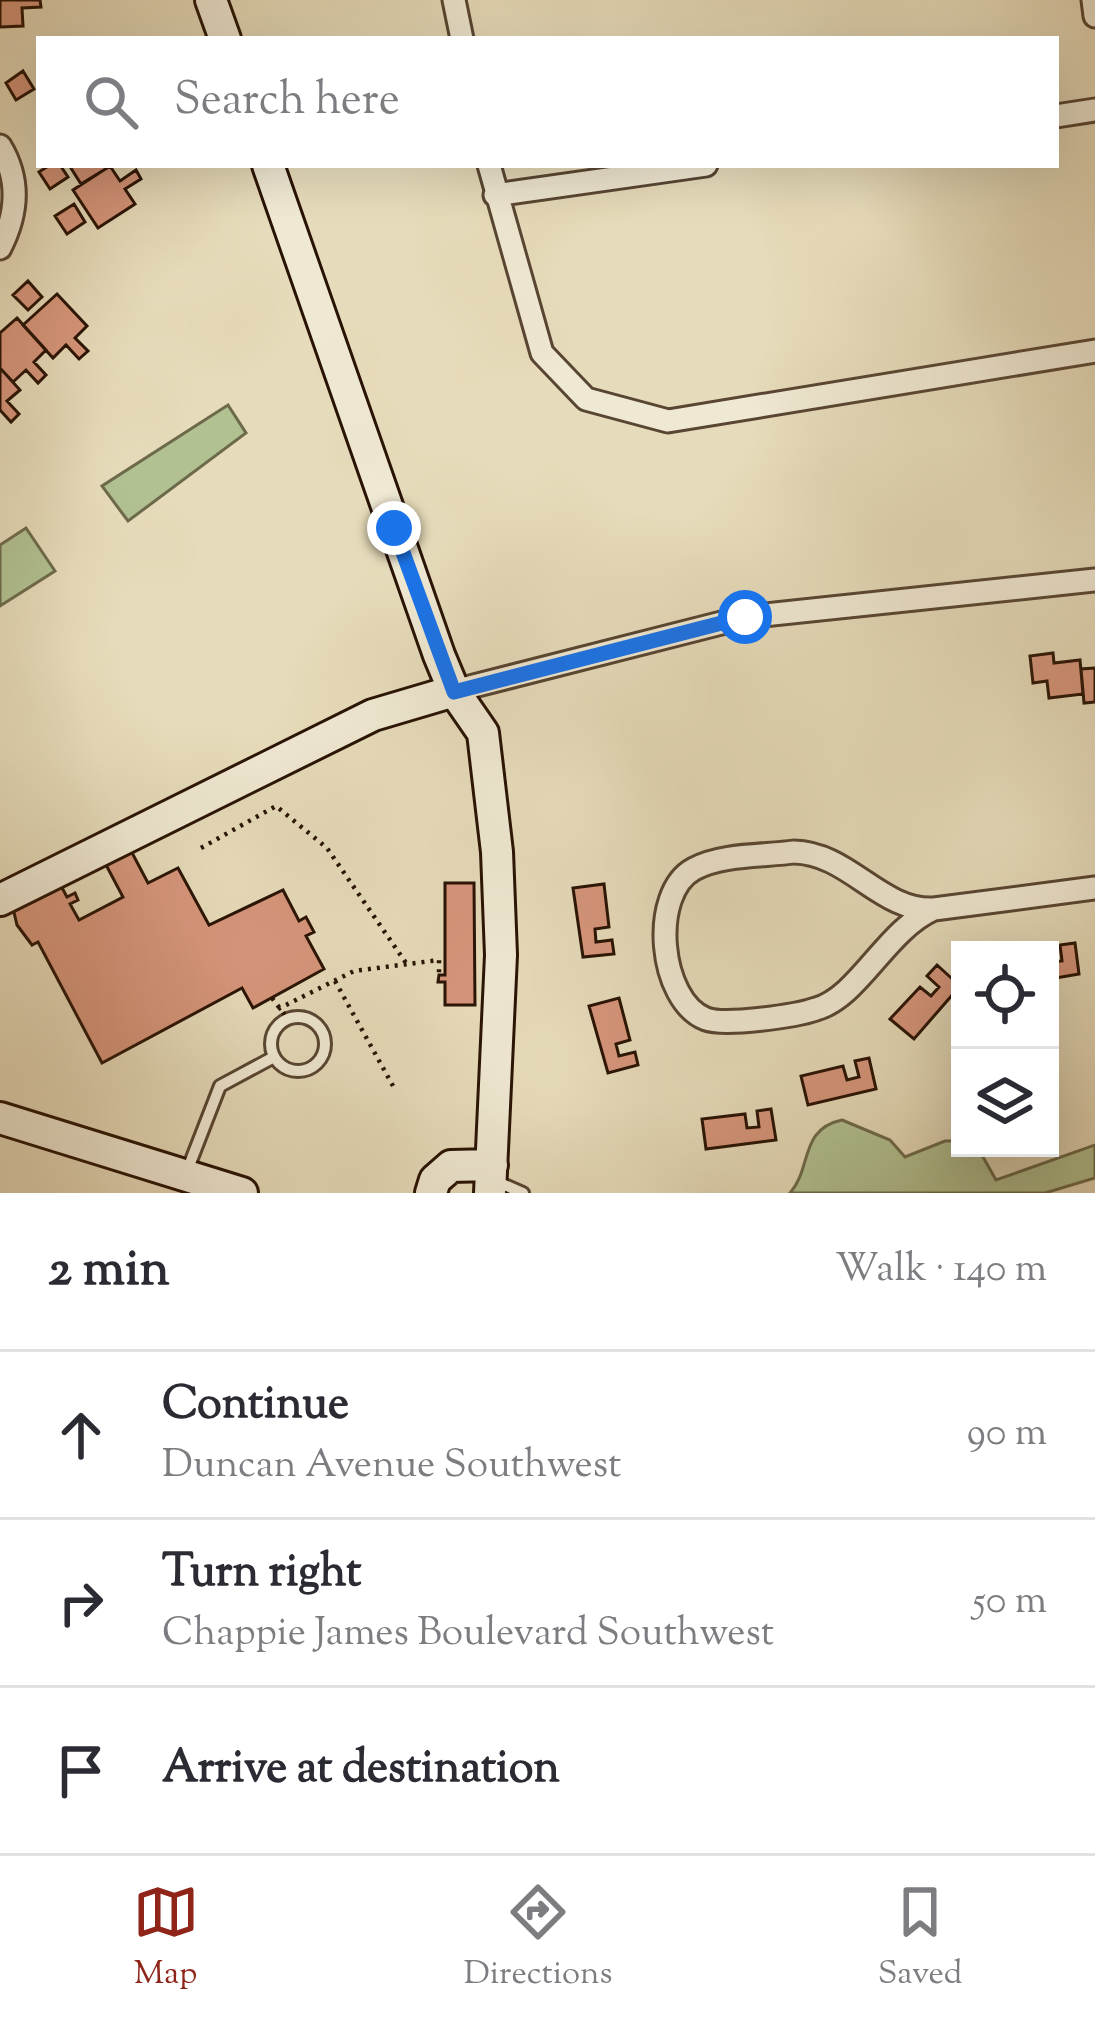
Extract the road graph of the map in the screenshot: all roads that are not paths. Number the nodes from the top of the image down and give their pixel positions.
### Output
1 (212, 0) edge
2 (454, 0) edge
3 (1093, 0) edge
4 (1095, 16) edge
5 (223, 36) edge
6 (461, 36) edge
7 (1095, 110) edge
8 (1059, 116) edge
9 (0, 146) edge
10 (269, 168) edge
11 (490, 168) edge
12 (685, 168) edge
13 (495, 195) junction
14 (0, 248) edge
15 (1095, 351) edge
16 (1095, 580) edge
17 (454, 692) junction
18 (1095, 887) edge
19 (0, 900) edge
20 (934, 909) junction
21 (274, 1057) junction
22 (0, 1118) edge
23 (186, 1176) junction
24 (491, 1179) edge
25 (242, 1193) edge
26 (431, 1193) edge
27 (523, 1193) edge

1 - 5 street
2 - 6 street
3 - 4 street
7 - 8 street
9 - 14 street
10 - 17 street
11 - 13 street
12 - 13 street
13 - 15 street
16 - 17 street
17 - 19 street
17 - 24 street
18 - 20 street
20 - 20 street
21 - 21 lane
21 - 23 lane
22 - 23 street
23 - 25 street
24 - 26 street
24 - 27 lane

